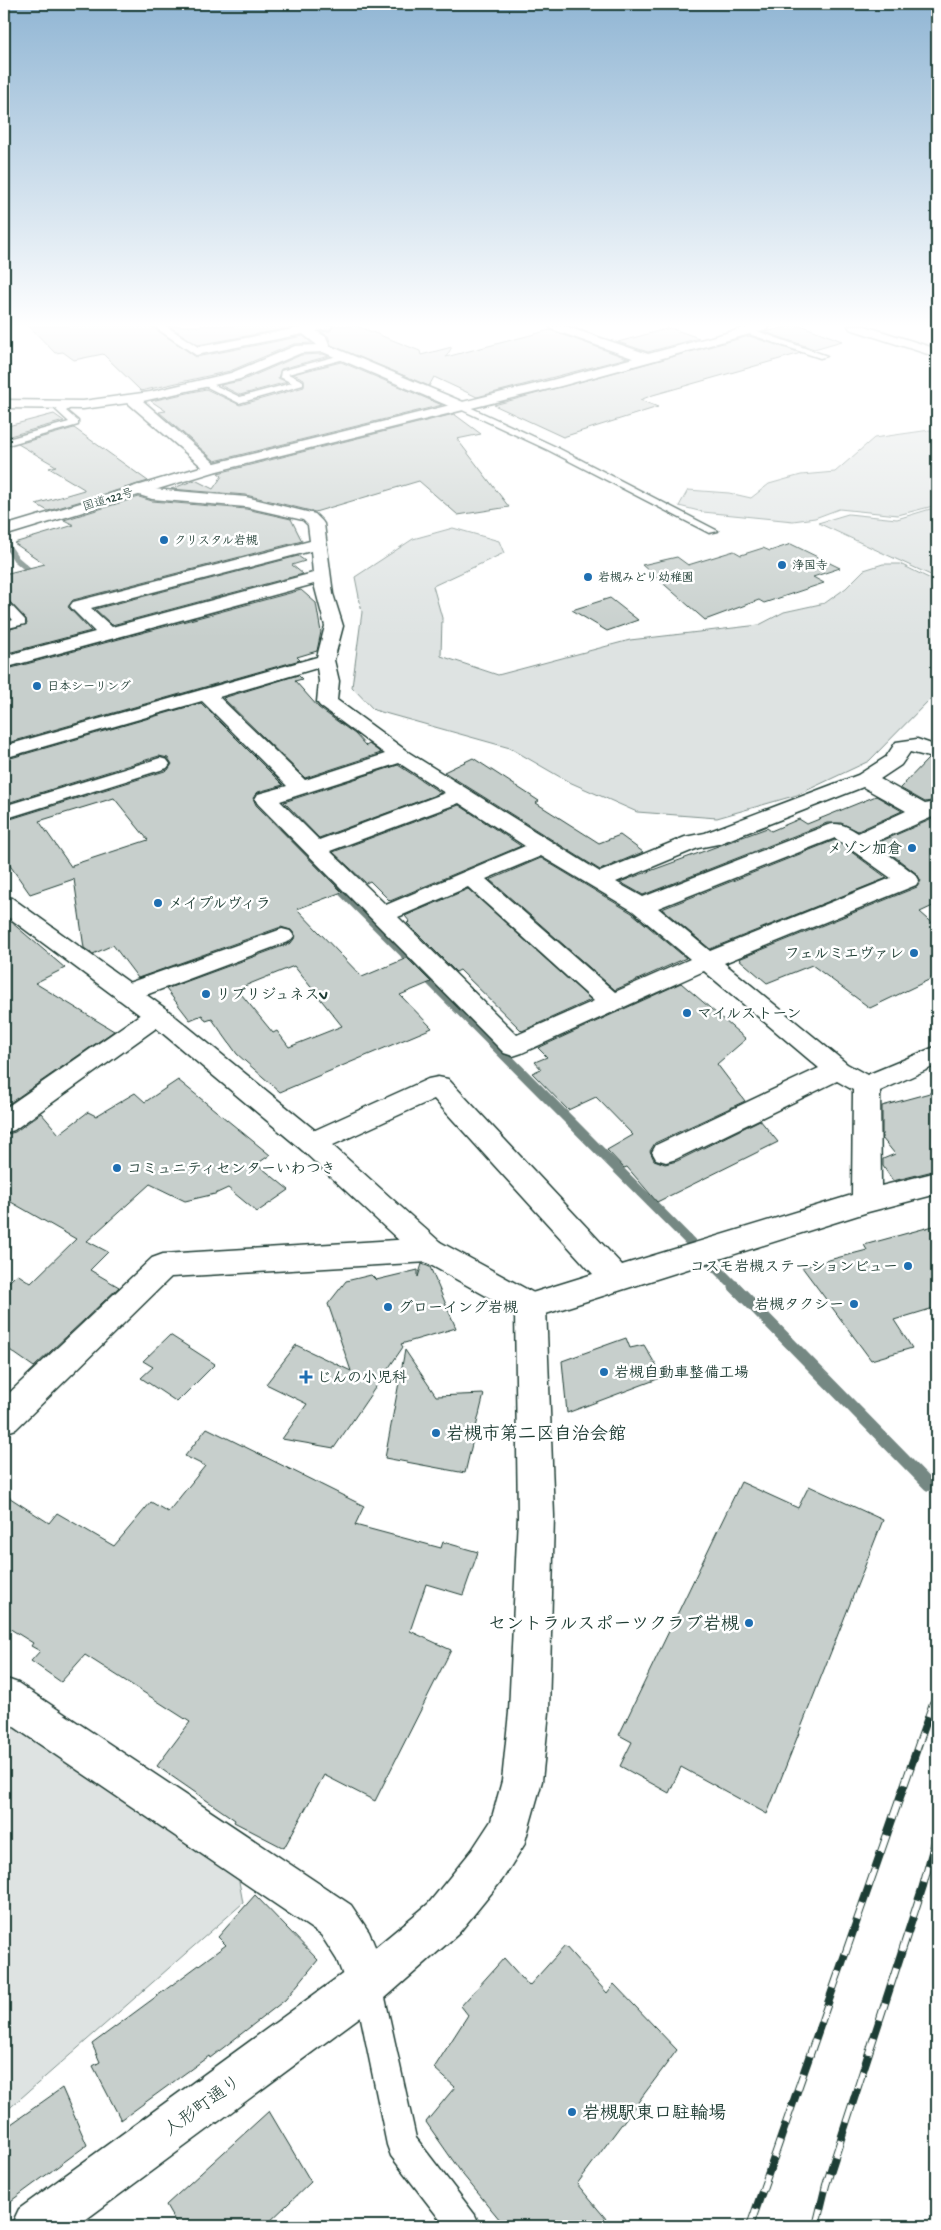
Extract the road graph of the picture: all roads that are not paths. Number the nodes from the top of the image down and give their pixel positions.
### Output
1 (50, 430) edge
2 (168, 430) edge
3 (368, 430) edge
4 (513, 430) edge
5 (4, 443) edge
6 (212, 468) junction
7 (138, 490) junction
8 (713, 531) dead end
9 (4, 532) edge
10 (318, 544) junction
11 (323, 585) junction
12 (306, 599) dead end
13 (4, 604) edge
14 (4, 626) edge
15 (108, 634) junction
16 (325, 660) junction
17 (4, 662) edge
18 (205, 694) junction
19 (4, 752) edge
20 (937, 753) edge
21 (401, 756) junction
22 (160, 764) dead end
23 (865, 780) junction
24 (300, 787) junction
25 (463, 794) junction
26 (798, 804) junction
27 (930, 810) edge
28 (4, 812) edge
29 (836, 830) junction
30 (857, 842) junction
31 (542, 847) junction
32 (317, 848) junction
33 (470, 877) junction
34 (598, 881) junction
35 (4, 904) edge
36 (641, 906) junction
37 (381, 916) junction
38 (282, 936) dead end
39 (706, 961) junction
40 (126, 993) junction
41 (610, 1002) junction
42 (157, 1015) junction
43 (937, 1055) edge
44 (838, 1070) junction
45 (866, 1086) junction
46 (4, 1123) edge
47 (312, 1142) junction
48 (666, 1152) dead end
49 (937, 1182) edge
50 (867, 1201) junction
51 (428, 1250) junction
52 (616, 1279) junction
53 (530, 1306) junction
54 (4, 1419) edge
55 (4, 1697) edge
56 (368, 1983) junction
57 (36, 2226) edge
58 (464, 2226) edge

1 - 5 lane
2 - 6 main road
3 - 6 main road, 国道122号
4 - 8 lane
6 - 7 main road, 国道122号
7 - 9 main road, 国道122号
7 - 10 main road
10 - 11 main road
10 - 15 main road
11 - 12 main road
11 - 15 main road
11 - 16 main road
13 - 14 lane
15 - 17 main road
16 - 18 main road
16 - 21 main road
18 - 19 main road
18 - 24 main road
20 - 23 main road
21 - 24 main road
21 - 25 main road
22 - 28 main road
23 - 26 main road
23 - 27 main road
24 - 32 main road
25 - 31 main road
25 - 32 main road
26 - 29 main road
26 - 34 main road
27 - 30 main road
29 - 30 main road
29 - 36 main road
30 - 39 main road
31 - 33 main road
31 - 34 main road
32 - 37 main road
33 - 37 main road
33 - 41 main road
34 - 36 main road
35 - 40 main road
36 - 39 main road
37 - 41 main road
38 - 40 main road
39 - 41 main road
39 - 44 main road
40 - 42 main road
42 - 46 main road
42 - 47 main road
43 - 45 main road
44 - 45 main road
44 - 48 main road
45 - 50 main road
47 - 51 main road
47 - 52 main road
49 - 50 main road
50 - 52 main road
51 - 53 main road
51 - 54 main road
52 - 53 main road
53 - 56 main road, 人形町通り
55 - 56 main road
56 - 57 main road, 人形町通り
56 - 58 lane

